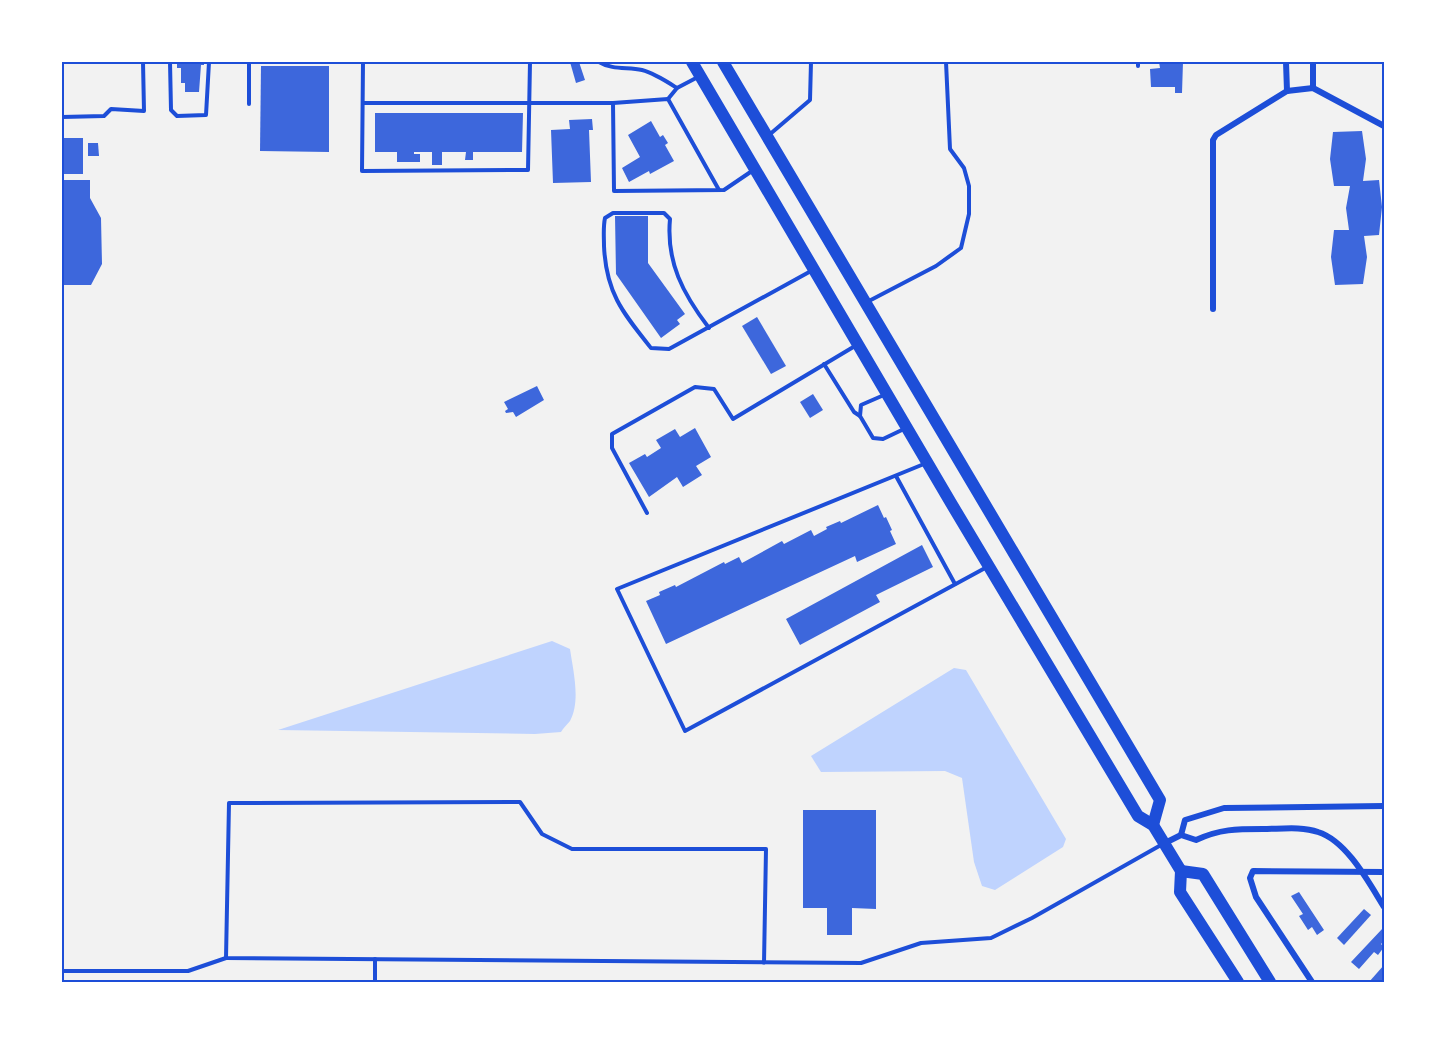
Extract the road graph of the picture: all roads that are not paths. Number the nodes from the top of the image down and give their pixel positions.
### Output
1 (143, 62) edge
2 (170, 62) edge
3 (208, 62) edge
4 (249, 62) edge
5 (363, 62) edge
6 (530, 62) edge
7 (599, 62) edge
8 (692, 62) edge
9 (723, 62) edge
10 (811, 62) edge
11 (946, 62) edge
12 (1287, 62) edge
13 (1313, 62) edge
14 (700, 76) junction
15 (677, 88) junction
16 (1313, 88) junction
17 (1287, 91) junction
18 (669, 99) junction
19 (363, 103) junction
20 (530, 103) junction
21 (613, 103) junction
22 (249, 104) dead end
23 (62, 117) edge
24 (1384, 126) edge
25 (768, 136) junction
26 (755, 170) junction
27 (719, 190) junction
28 (814, 269) junction
29 (867, 302) junction
30 (1214, 309) dead end
31 (709, 328) junction
32 (859, 344) junction
33 (824, 364) junction
34 (888, 393) junction
35 (860, 416) junction
36 (908, 427) junction
37 (927, 462) junction
38 (896, 476) junction
39 (647, 513) dead end
40 (989, 566) junction
41 (955, 584) junction
42 (1384, 806) edge
43 (1153, 825) junction
44 (1181, 835) junction
45 (1164, 843) junction
46 (1181, 871) junction
47 (1361, 871) junction
48 (1384, 872) edge
49 (1384, 907) edge
50 (226, 958) junction
51 (375, 959) junction
52 (764, 963) junction
53 (62, 970) edge
54 (375, 982) edge
55 (1238, 982) edge
56 (1270, 982) edge
57 (1312, 982) edge

1 - 23 lane
2 - 3 lane
4 - 22 lane
5 - 19 lane
6 - 20 lane
7 - 15 lane
8 - 14 main road
9 - 25 main road
10 - 25 lane
11 - 29 lane
12 - 17 street
13 - 16 street
14 - 15 lane
14 - 26 main road
15 - 18 lane
16 - 17 street
16 - 24 street
17 - 30 street
18 - 21 lane
18 - 27 lane
19 - 20 lane
19 - 20 lane
20 - 21 lane
21 - 27 lane
25 - 29 main road
26 - 27 lane
26 - 28 main road
28 - 31 lane
28 - 32 main road
29 - 43 main road
31 - 31 lane
32 - 33 lane
32 - 34 main road
33 - 35 lane
33 - 39 lane
34 - 35 lane
34 - 36 main road
35 - 36 lane
36 - 37 main road
37 - 38 lane
37 - 40 main road
38 - 41 lane
38 - 41 lane
40 - 41 lane
40 - 43 main road
42 - 44 street
43 - 45 main road
44 - 45 street
44 - 47 street
45 - 46 main road
45 - 52 lane
46 - 55 main road
46 - 56 main road
47 - 48 street
47 - 49 street
47 - 57 street
50 - 51 lane
50 - 52 lane
50 - 53 lane
51 - 52 lane
51 - 54 lane

